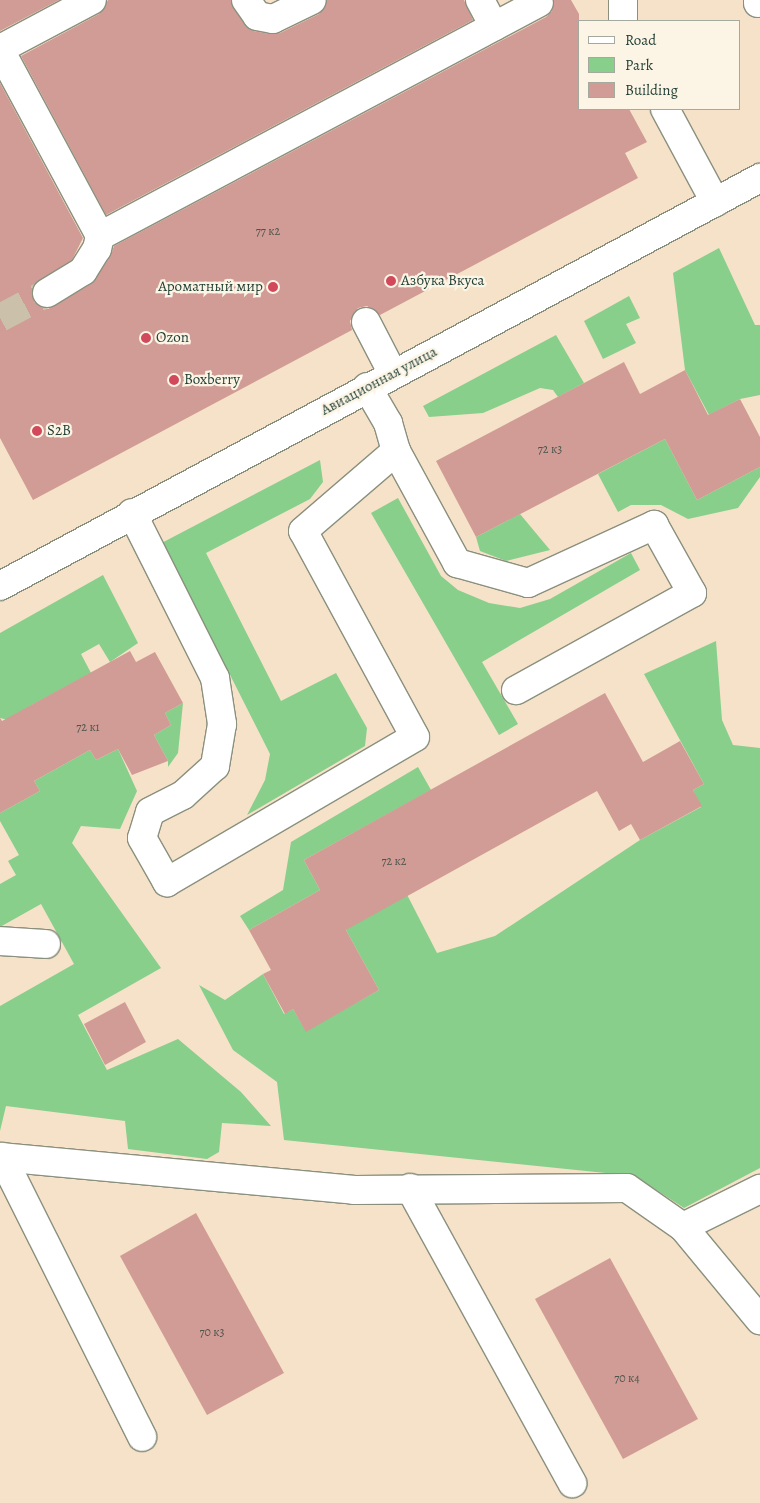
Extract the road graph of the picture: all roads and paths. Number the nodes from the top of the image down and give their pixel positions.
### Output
1 (92, 0) edge
2 (246, 0) edge
3 (312, 0) edge
4 (480, 0) edge
5 (623, 0) edge
6 (539, 3) dead end
7 (623, 20) edge
8 (494, 26) junction
9 (0, 50) edge
10 (666, 110) edge
11 (760, 178) edge
12 (715, 202) junction
13 (100, 236) junction
14 (47, 293) tunnel mouth
15 (366, 322) dead end
16 (393, 374) junction
17 (367, 387) junction
18 (396, 451) junction
19 (132, 513) junction
20 (0, 586) edge
21 (516, 690) dead end
22 (0, 941) edge
23 (46, 944) dead end
24 (1, 1157) edge
25 (410, 1188) junction
26 (760, 1189) edge
27 (683, 1227) junction
28 (760, 1320) edge
29 (142, 1437) dead end
30 (572, 1483) dead end

1 - 9 street
2 - 3 street
4 - 8 street
5 - 7 street
6 - 8 street
8 - 13 street
9 - 13 street
10 - 12 street
11 - 12 street, Авиационная улица
12 - 16 street, Авиационная улица
13 - 14 street
15 - 16 street
16 - 17 street, Авиационная улица
17 - 18 street
17 - 19 street, Авиационная улица
18 - 19 street
18 - 21 street
19 - 20 street, Авиационная улица
22 - 23 street
24 - 25 street
24 - 29 street
25 - 27 street
25 - 30 street
26 - 27 street
27 - 28 street

